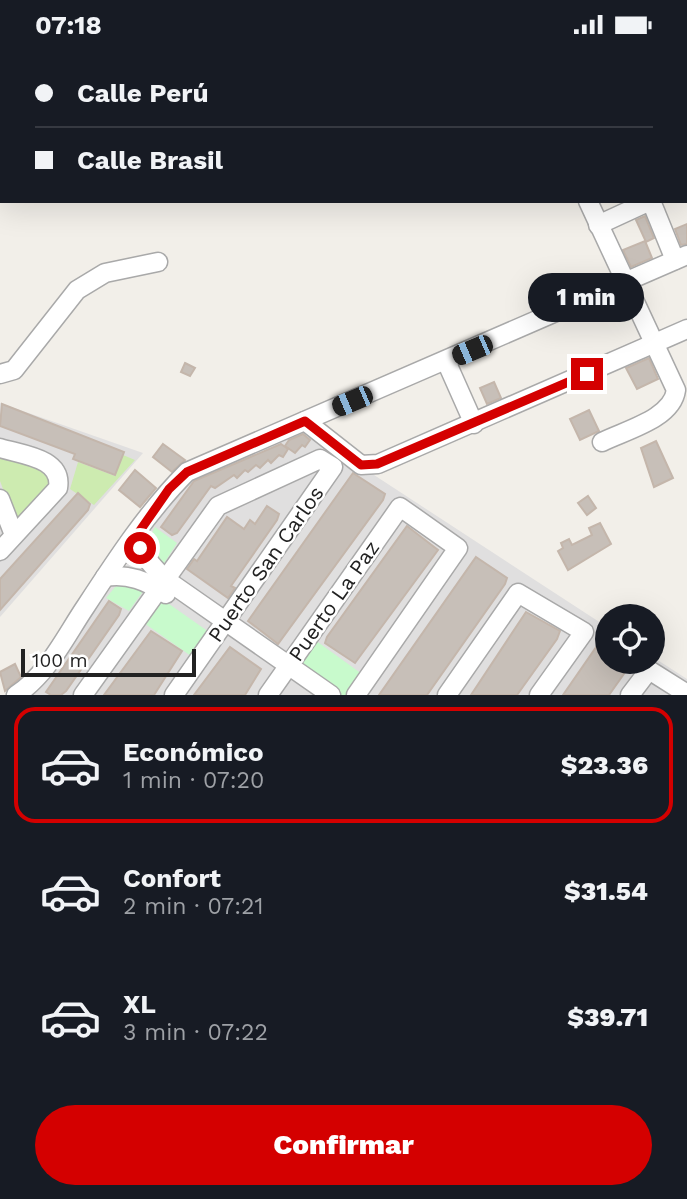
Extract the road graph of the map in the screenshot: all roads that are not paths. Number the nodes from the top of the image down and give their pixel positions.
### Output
1 (589, 203) edge
2 (647, 203) edge
3 (652, 203) edge
4 (598, 225) junction
5 (681, 258) edge
6 (158, 262) dead end
7 (626, 284) junction
8 (687, 329) edge
9 (654, 344) junction
10 (446, 361) junction
11 (0, 374) edge
12 (305, 421) junction
13 (474, 424) junction
14 (602, 442) dead end
15 (0, 448) edge
16 (1, 506) edge
17 (139, 532) junction
18 (14, 535) junction
19 (0, 551) edge
20 (105, 577) junction
21 (162, 584) junction
22 (222, 627) junction
23 (285, 671) junction
24 (687, 694) edge
25 (16, 695) edge
26 (83, 695) edge
27 (174, 695) edge
28 (268, 695) edge
29 (310, 695) edge
30 (331, 695) edge
31 (356, 695) edge
32 (447, 695) edge
33 (539, 695) edge
34 (630, 695) edge

1 - 4 street
2 - 4 street
3 - 5 street
4 - 7 street
5 - 7 street
6 - 11 street
7 - 9 street
7 - 10 street
8 - 9 street
9 - 13 street
9 - 14 street
10 - 12 street
10 - 13 street
12 - 13 street
12 - 17 street
15 - 18 street
16 - 18 street
17 - 20 street
17 - 21 street
18 - 19 street
20 - 21 street
20 - 25 street
21 - 22 street
21 - 22 street, Puerto San Carlos
21 - 26 street
22 - 23 street
22 - 27 street, Puerto San Carlos
23 - 28 street, Puerto La Paz
23 - 29 street
23 - 30 street
23 - 31 street, Puerto La Paz
24 - 34 street
32 - 33 street

